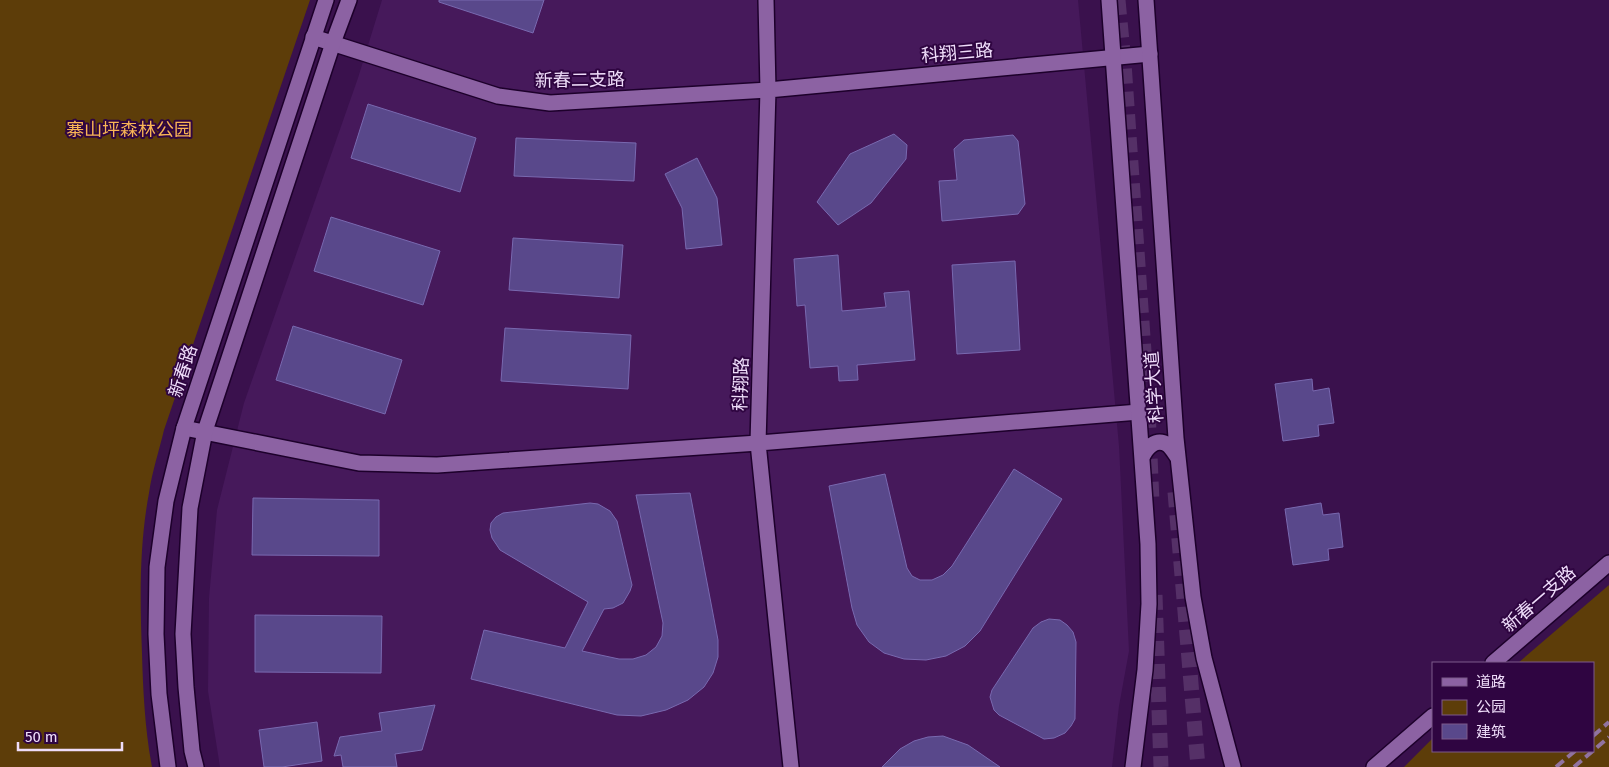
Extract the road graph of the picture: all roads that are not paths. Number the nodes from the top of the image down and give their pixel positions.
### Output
1 (326, 0) edge
2 (348, 0) edge
3 (766, 0) edge
4 (1109, 0) edge
5 (1146, 0) edge
6 (312, 37) junction
7 (333, 44) junction
8 (1150, 54) junction
9 (1114, 57) junction
10 (768, 90) junction
11 (1139, 412) junction
12 (184, 428) junction
13 (205, 431) junction
14 (758, 444) junction
15 (1142, 458) junction
16 (1178, 458) junction
17 (1609, 562) edge
18 (1494, 662) edge
19 (1432, 717) edge
20 (168, 767) edge
21 (196, 767) edge
22 (791, 767) edge
23 (1133, 767) edge
24 (1232, 767) edge
25 (1374, 767) edge

1 - 6 main road, 新春路
2 - 7 main road
3 - 10 main road, 科翔路
4 - 9 main road, 科学大道
5 - 8 main road, 科学大道
6 - 7 main road, 新春二支路
6 - 12 main road, 新春路
7 - 10 main road, 新春二支路
7 - 13 main road
8 - 9 main road, 科翔三路
8 - 16 main road, 科学大道
9 - 10 main road, 科翔三路
9 - 11 main road, 科学大道
10 - 14 main road, 科翔路
11 - 14 main road
11 - 15 main road, 科学大道
12 - 13 main road
12 - 20 main road, 新春路
13 - 14 main road
13 - 21 main road
14 - 22 main road, 科翔路
15 - 16 main road
15 - 23 main road, 科学大道
16 - 24 main road, 科学大道
17 - 18 main road, 新春一支路
19 - 25 main road

